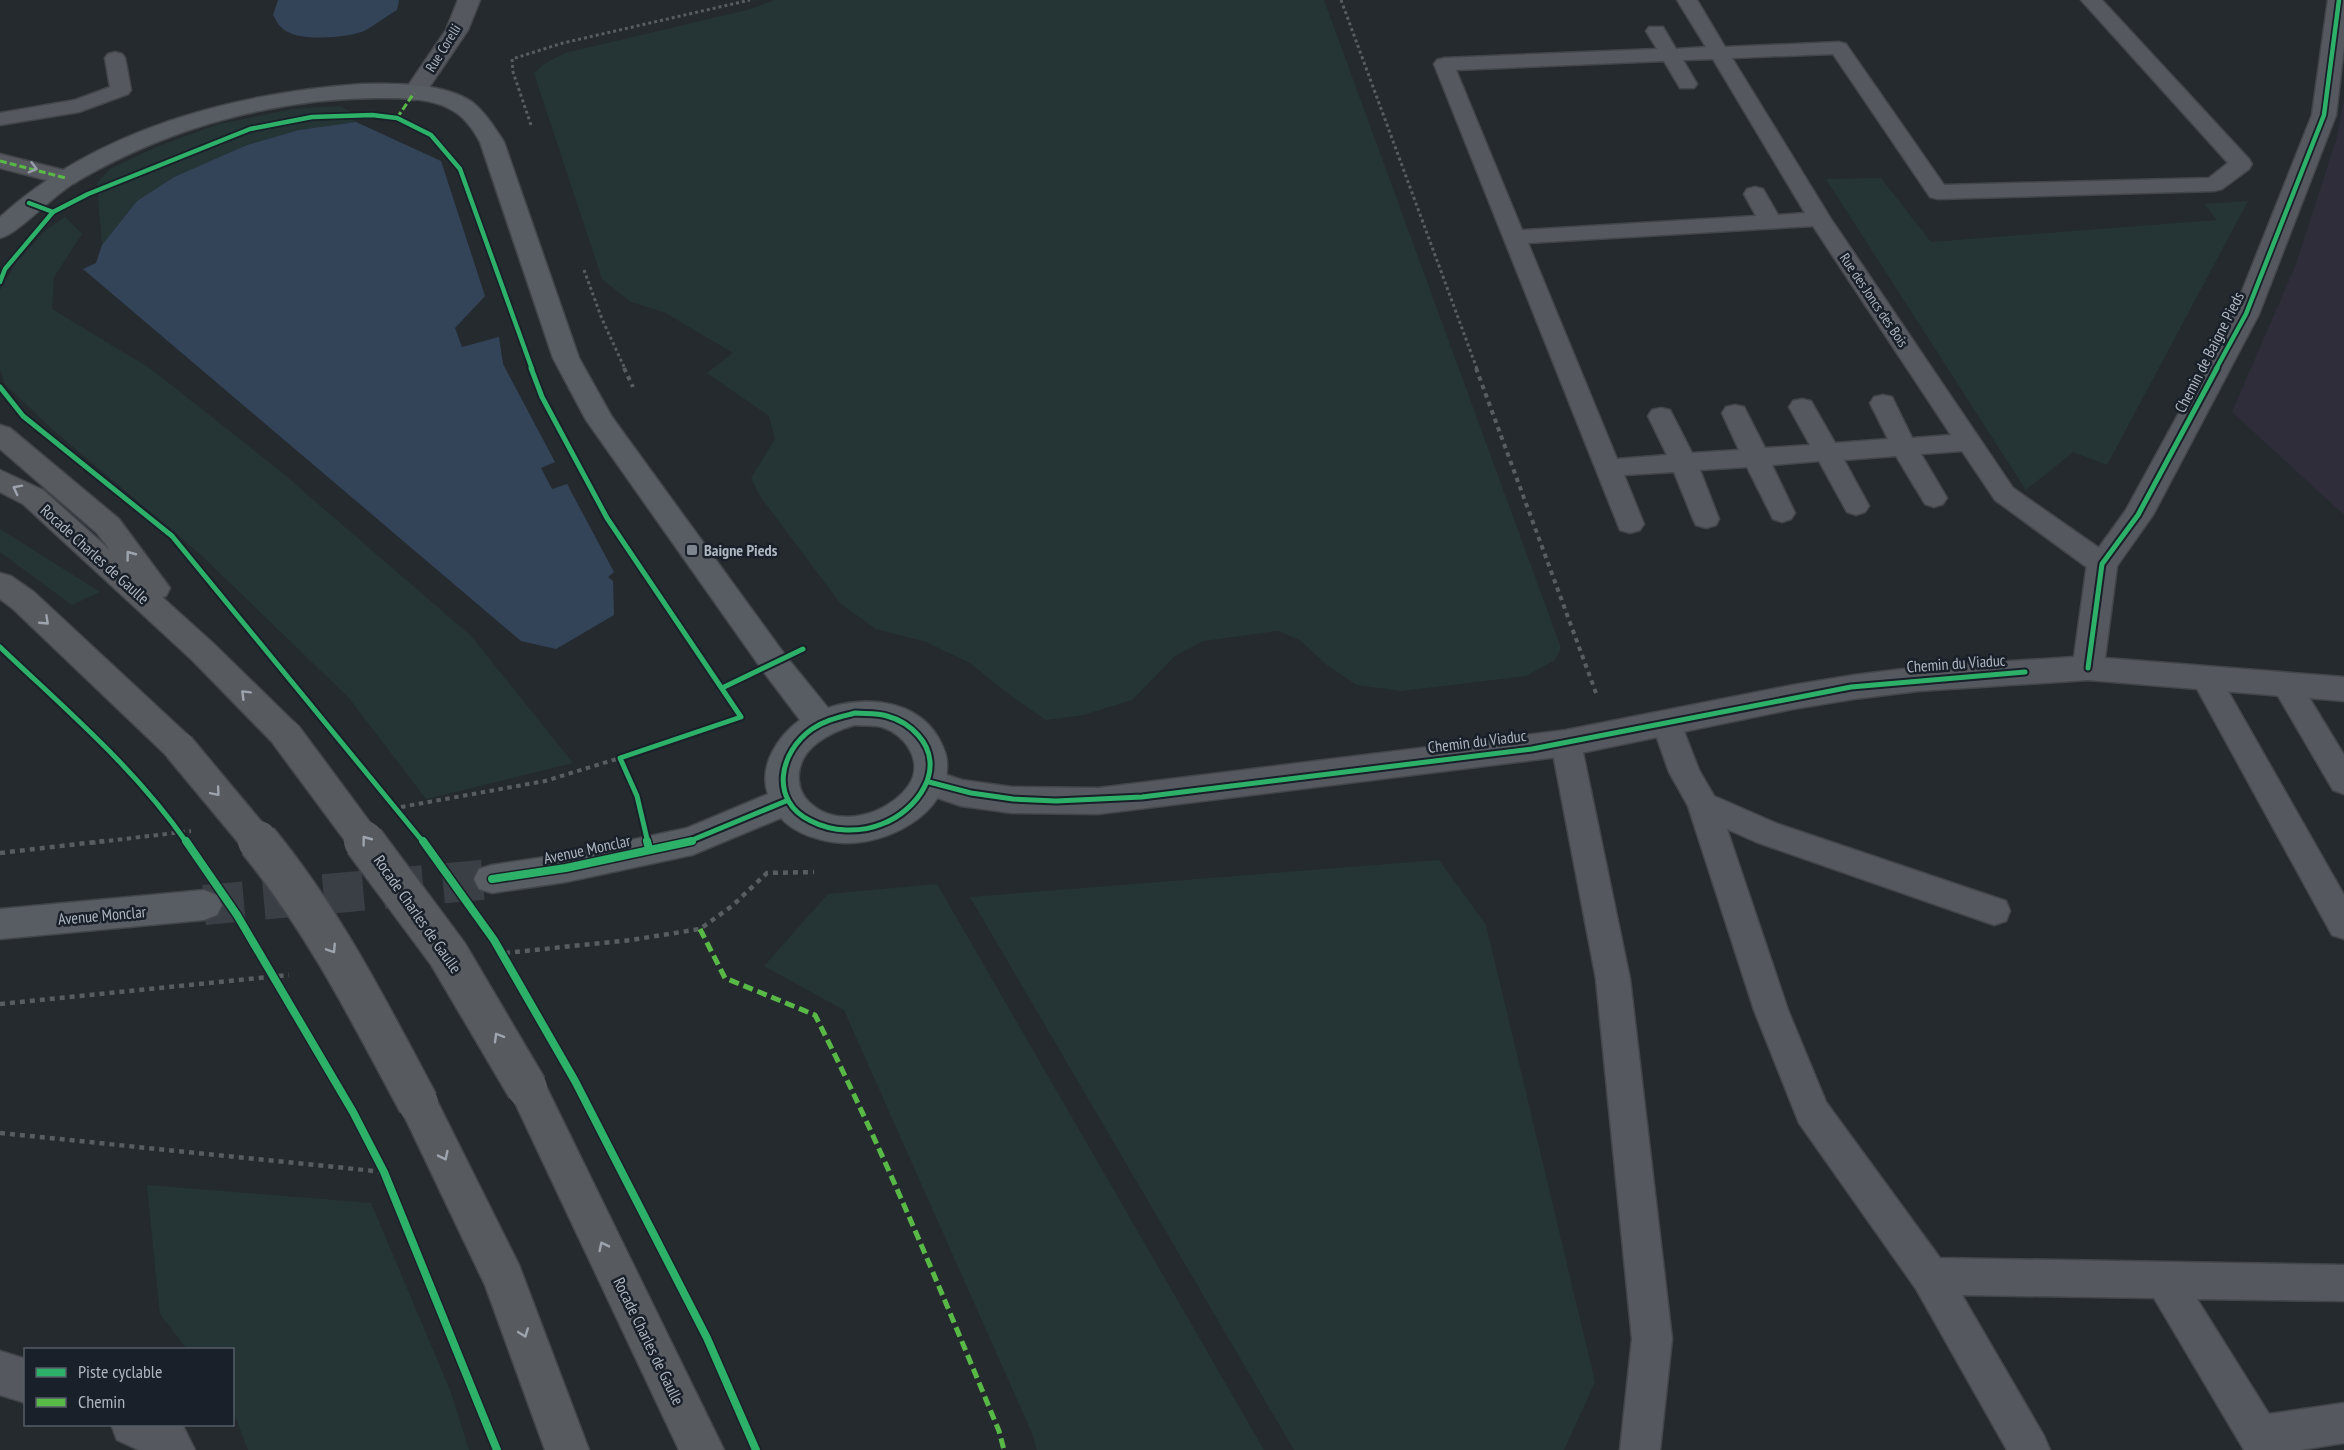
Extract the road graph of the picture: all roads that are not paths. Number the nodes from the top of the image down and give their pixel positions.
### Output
1 (469, 0) edge
2 (1687, 0) edge
3 (2091, 0) edge
4 (2339, 0) edge
5 (1656, 31) dead end
6 (1717, 52) junction
7 (1668, 54) junction
8 (115, 58) dead end
9 (1687, 84) dead end
10 (414, 93) junction
11 (0, 120) edge
12 (0, 161) edge
13 (66, 178) junction
14 (1755, 194) dead end
15 (1820, 219) junction
16 (1771, 223) junction
17 (0, 231) edge
18 (1514, 237) junction
19 (1883, 403) dead end
20 (1802, 407) dead end
21 (1735, 413) dead end
22 (1661, 416) dead end
23 (0, 434) edge
24 (1970, 442) junction
25 (1904, 447) junction
26 (1826, 453) junction
27 (1755, 458) junction
28 (1684, 463) junction
29 (1608, 468) junction
30 (0, 480) edge
31 (1934, 498) dead end
32 (1856, 506) dead end
33 (1782, 513) dead end
34 (1706, 519) dead end
35 (1630, 524) dead end
36 (2102, 564) junction
37 (0, 584) edge
38 (203, 652) junction
39 (2088, 668) junction
40 (2206, 678) junction
41 (2286, 684) junction
42 (2341, 692) edge
43 (821, 723) junction
44 (1667, 724) junction
45 (1566, 743) junction
46 (2344, 782) edge
47 (929, 783) junction
48 (786, 801) junction
49 (1703, 805) junction
50 (492, 879) tunnel mouth
51 (204, 905) tunnel mouth
52 (1994, 911) dead end
53 (0, 924) edge
54 (2344, 925) edge
55 (1930, 1276) junction
56 (2164, 1280) junction
57 (2344, 1283) edge
58 (0, 1373) edge
59 (24, 1380) edge
60 (2344, 1423) edge
61 (135, 1426) edge
62 (173, 1450) edge
63 (567, 1450) edge
64 (702, 1450) edge
65 (1640, 1450) edge
66 (2030, 1450) edge

1 - 10 street, Rue Corelli
2 - 6 lane, Rue des Joncs des Bois
3 - 6 lane
4 - 36 street, Chemin de Baigne Pieds
5 - 7 lane
6 - 7 lane
6 - 15 lane, Rue des Joncs des Bois
7 - 9 lane
7 - 18 lane
8 - 11 lane
10 - 13 main road
10 - 43 main road
12 -> 13 street
13 - 17 main road
14 - 16 lane
15 - 16 lane
15 - 24 lane, Rue des Joncs des Bois
16 - 18 lane
18 - 29 lane
19 - 25 lane
20 - 26 lane
21 - 27 lane
22 - 28 lane
38 -> 23 main road
24 - 25 lane
24 - 36 lane, Rue des Joncs des Bois
25 - 26 lane
25 - 31 lane
26 - 27 lane
26 - 32 lane
27 - 28 lane
27 - 33 lane
28 - 29 lane
28 - 34 lane
29 - 35 lane
38 -> 30 main road, Rocade Charles de Gaulle
36 - 39 street, Chemin de Baigne Pieds
37 -> 63 main road, bridge
64 -> 38 main road, Rocade Charles de Gaulle, bridge
39 - 40 street, Chemin du Viaduc
39 - 44 street, Chemin du Viaduc
40 - 41 street, Chemin du Viaduc
40 - 54 lane
41 - 42 street, Chemin du Viaduc
41 - 46 lane
43 - 47 main road
43 - 48 main road
44 - 45 street, Chemin du Viaduc
44 - 49 lane
45 - 47 street, Chemin du Viaduc
45 - 65 lane
47 - 48 main road
48 - 50 main road, Avenue Monclar
49 - 52 lane
49 - 55 lane
51 - 53 main road, Avenue Monclar
55 - 56 lane
55 - 66 lane
56 - 57 lane
56 - 60 lane
58 - 59 street
61 - 62 street

